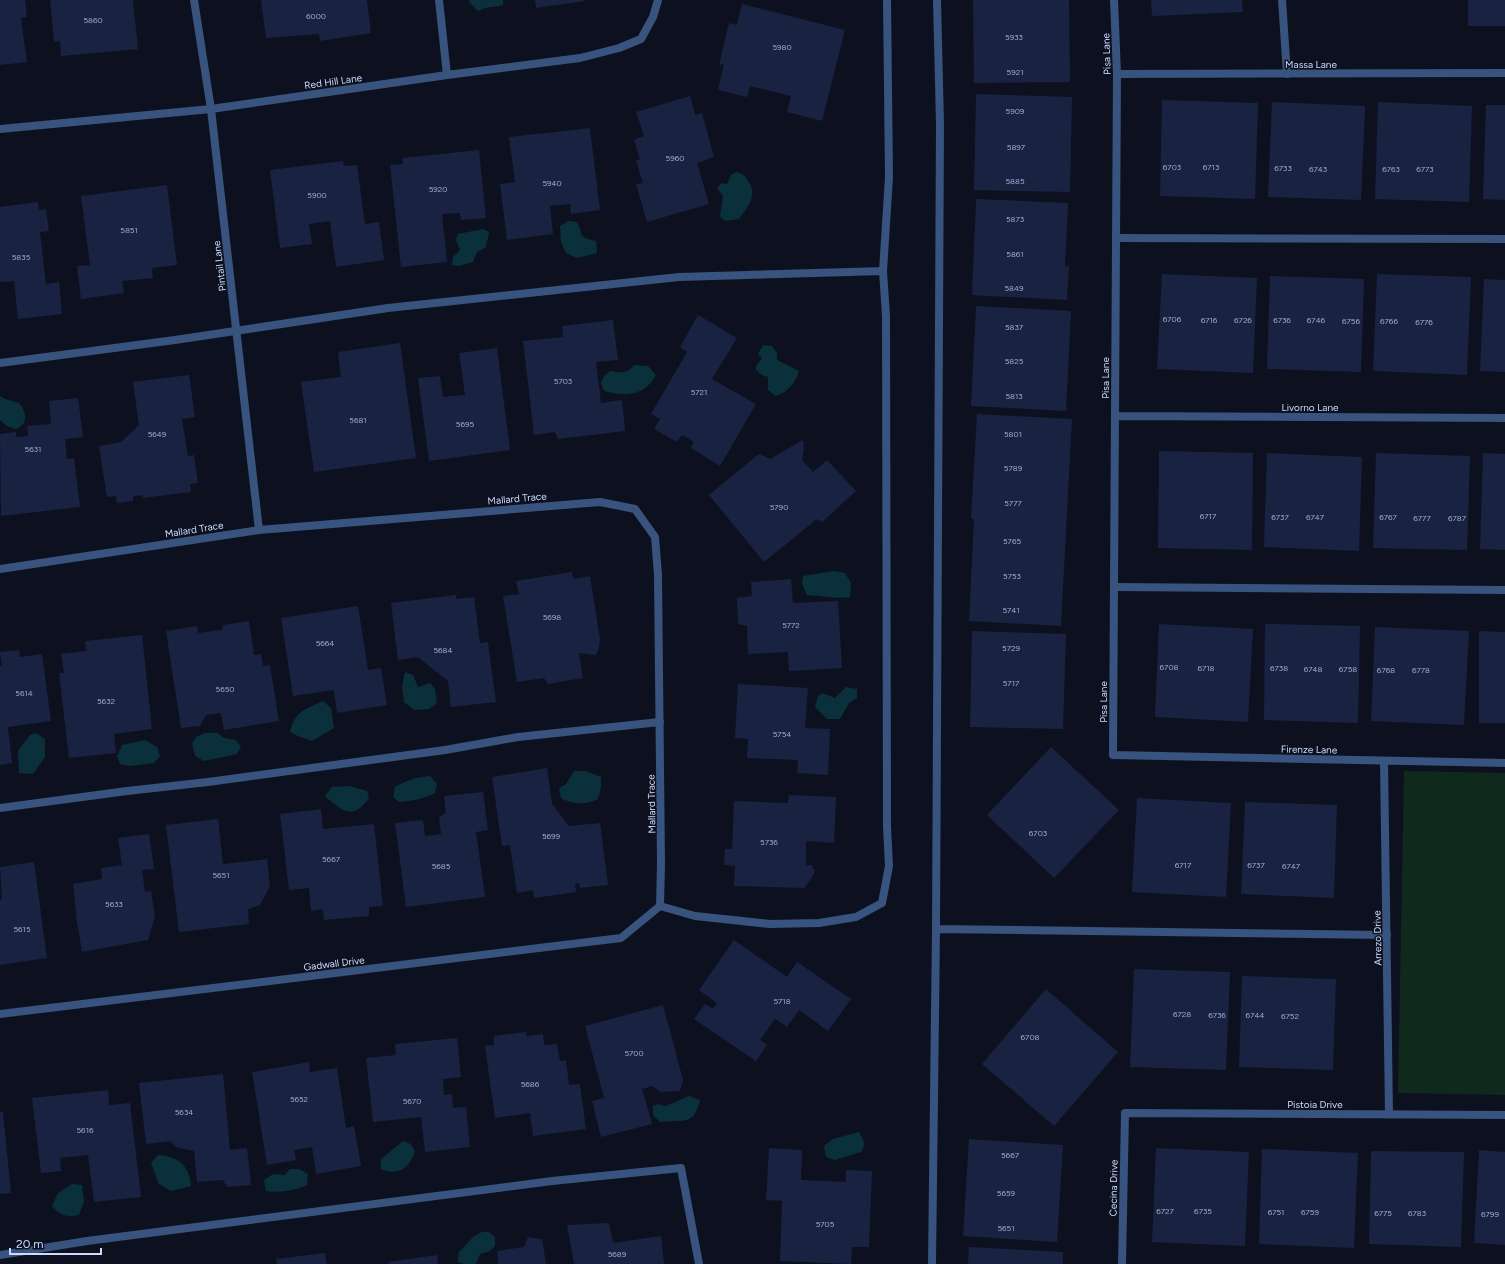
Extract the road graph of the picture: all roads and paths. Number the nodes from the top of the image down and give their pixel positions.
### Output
1 (194, 0) edge
2 (439, 0) edge
3 (658, 0) edge
4 (887, 0) edge
5 (937, 0) edge
6 (1114, 0) edge
7 (1282, 0) edge
8 (1505, 73) edge
9 (1117, 74) junction
10 (1287, 74) junction
11 (447, 75) junction
12 (211, 110) junction
13 (0, 129) edge
14 (1116, 238) junction
15 (1505, 239) edge
16 (884, 271) junction
17 (236, 331) junction
18 (0, 363) edge
19 (1115, 416) junction
20 (1505, 418) edge
21 (259, 530) junction
22 (0, 568) edge
23 (1114, 587) junction
24 (1505, 590) edge
25 (660, 722) junction
26 (1113, 755) joint
27 (1384, 761) junction
28 (1505, 763) edge
29 (0, 808) edge
30 (660, 906) junction
31 (936, 929) junction
32 (1386, 935) junction
33 (0, 1014) edge
34 (1125, 1113) joint
35 (1389, 1114) junction
36 (1505, 1115) edge
37 (0, 1255) edge
38 (699, 1264) edge
39 (932, 1264) edge
40 (1122, 1264) edge

1 - 12 street, Pintail Lane
2 - 11 street
3 - 11 street, Red Hill Lane
4 - 16 street
5 - 31 street
6 - 9 street, Pisa Lane
7 - 10 street
8 - 10 street, Massa Lane
9 - 10 street, Massa Lane
9 - 14 street, Pisa Lane
11 - 12 street, Red Hill Lane
12 - 13 street, Red Hill Lane
12 - 17 street, Pintail Lane
14 - 15 street
14 - 19 street, Pisa Lane
16 - 17 street
16 - 30 street
17 - 18 street
17 - 21 street, Pintail Lane
19 - 20 street, Livorno Lane
19 - 23 street, Pisa Lane
21 - 22 street, Mallard Trace
21 - 25 street, Mallard Trace
23 - 24 street
23 - 26 street, Pisa Lane
25 - 29 street
25 - 30 street, Mallard Trace
26 - 27 street, Firenze Lane
27 - 28 street, Firenze Lane
27 - 32 street, Arrezo Drive
30 - 33 street, Gadwall Drive
31 - 32 street
31 - 39 street
32 - 35 street, Arrezo Drive
34 - 35 street, Pistoia Drive
34 - 40 street, Cecina Drive
35 - 36 street, Pistoia Drive
37 - 38 street

